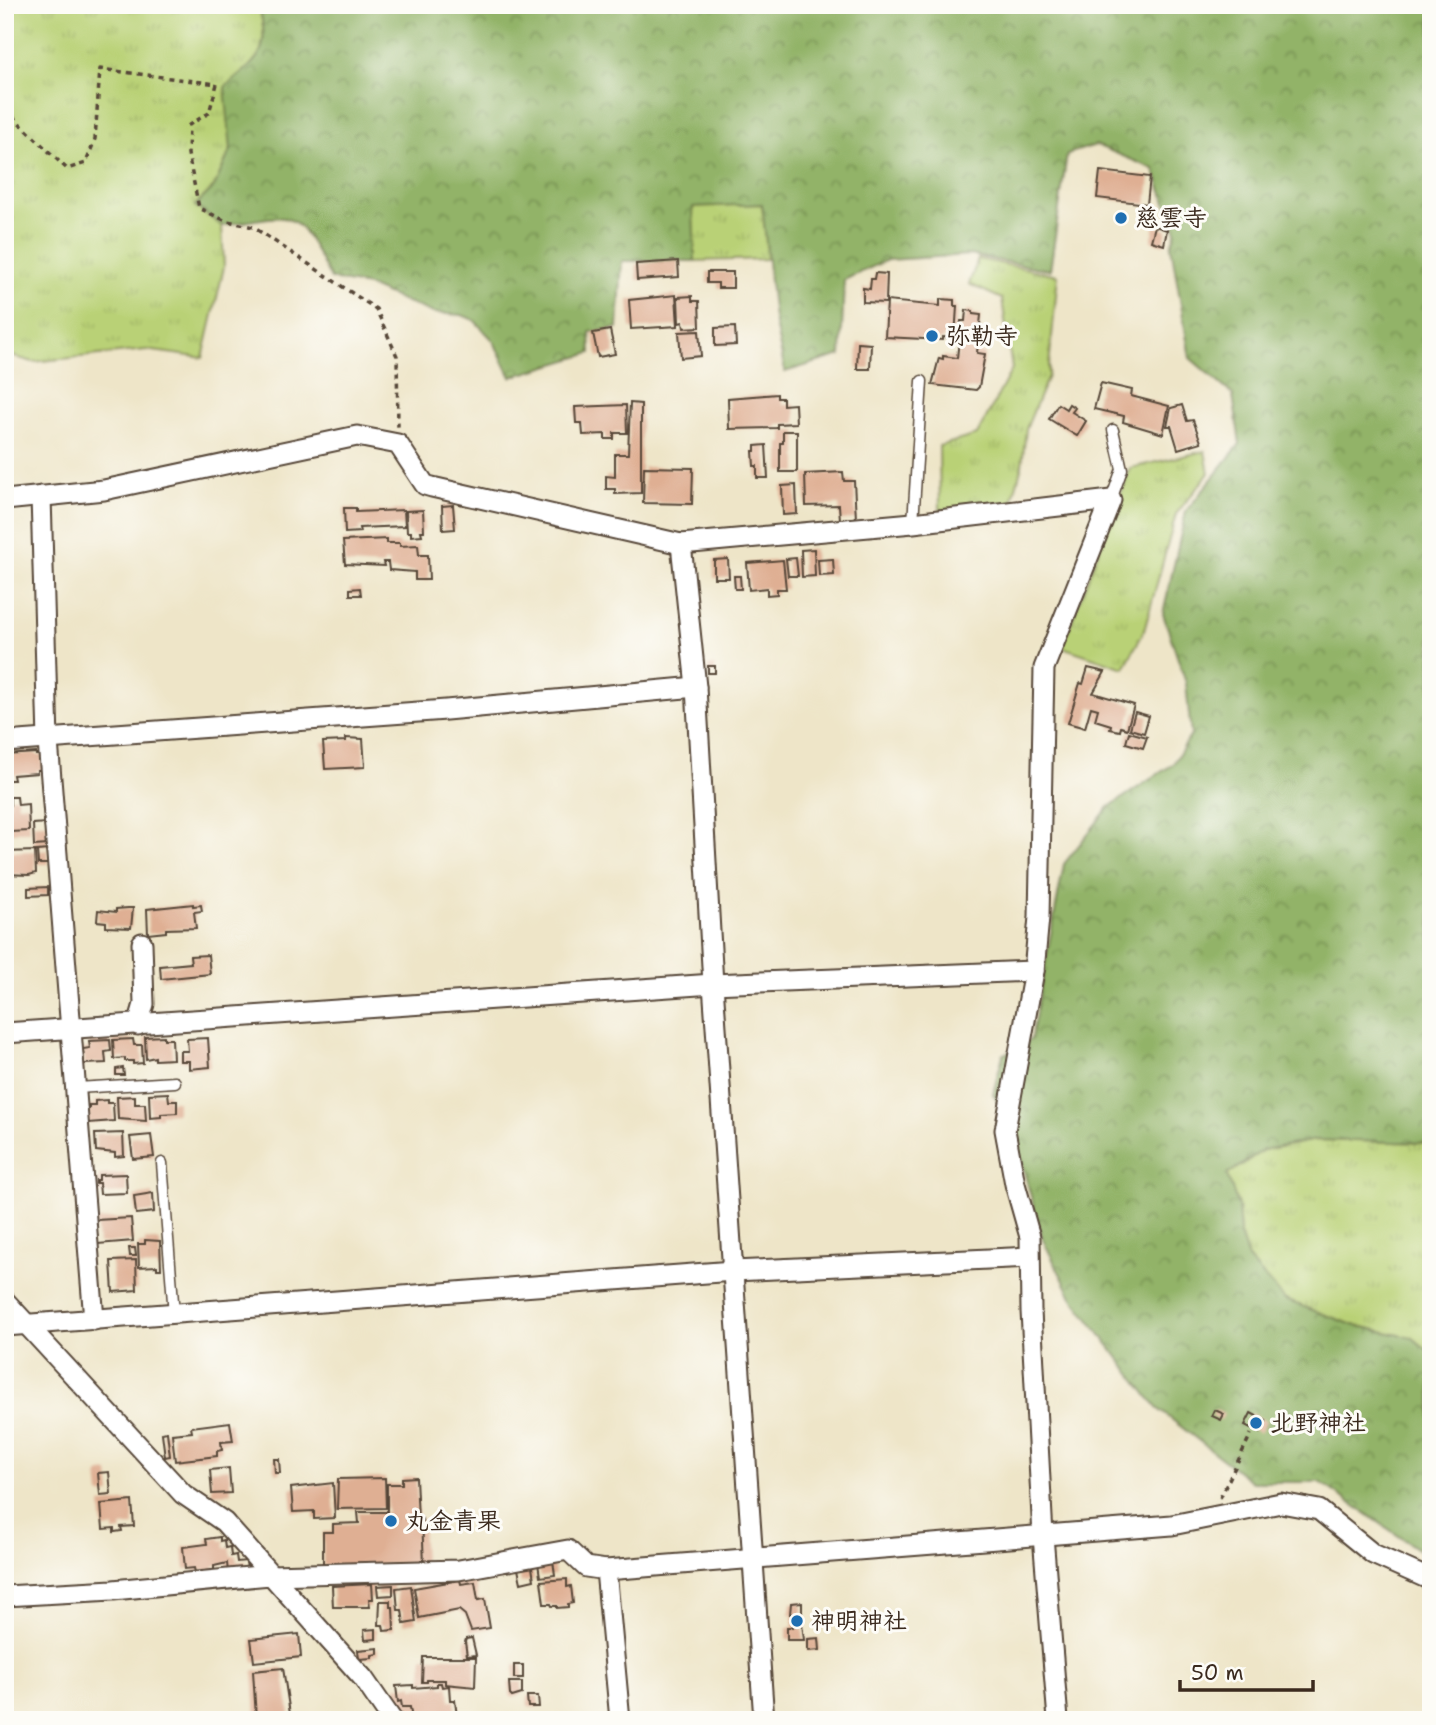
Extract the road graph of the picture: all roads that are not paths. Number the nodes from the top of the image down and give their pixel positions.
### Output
1 (922, 380) dead end
2 (1112, 430) dead end
3 (41, 496) junction
4 (5, 500) edge
5 (1111, 500) junction
6 (913, 523) junction
7 (681, 544) junction
8 (696, 687) junction
9 (48, 741) junction
10 (5, 743) edge
11 (142, 943) dead end
12 (1034, 971) junction
13 (713, 984) junction
14 (138, 1025) junction
15 (69, 1028) junction
16 (5, 1033) edge
17 (175, 1082) dead end
18 (77, 1088) junction
19 (162, 1163) dead end
20 (1029, 1257) junction
21 (733, 1271) junction
22 (5, 1301) edge
23 (174, 1315) junction
24 (93, 1320) junction
25 (29, 1325) junction
26 (5, 1326) edge
27 (1042, 1536) junction
28 (752, 1558) junction
29 (606, 1570) junction
30 (270, 1575) junction
31 (1431, 1580) edge
32 (5, 1596) edge
33 (392, 1720) edge
34 (620, 1720) edge
35 (764, 1720) edge
36 (1058, 1720) edge

1 - 6 lane
2 - 5 lane
3 - 4 street
3 - 7 street
3 - 9 street
5 - 6 street
5 - 12 street
6 - 7 street
7 - 8 street
8 - 9 street
8 - 13 street
9 - 10 street
9 - 15 street
11 - 14 street
12 - 13 street
12 - 20 street
13 - 14 street
13 - 21 street
14 - 15 street
15 - 16 street
15 - 18 street
17 - 18 lane
18 - 24 street
19 - 23 lane
20 - 21 street
20 - 27 street
21 - 23 street
21 - 28 street
22 - 25 street
23 - 24 street
24 - 25 street
25 - 26 street
25 - 30 street
27 - 28 street
27 - 31 street
27 - 36 street
28 - 29 street
28 - 35 street
29 - 30 street
29 - 34 street
30 - 32 street
30 - 33 street

